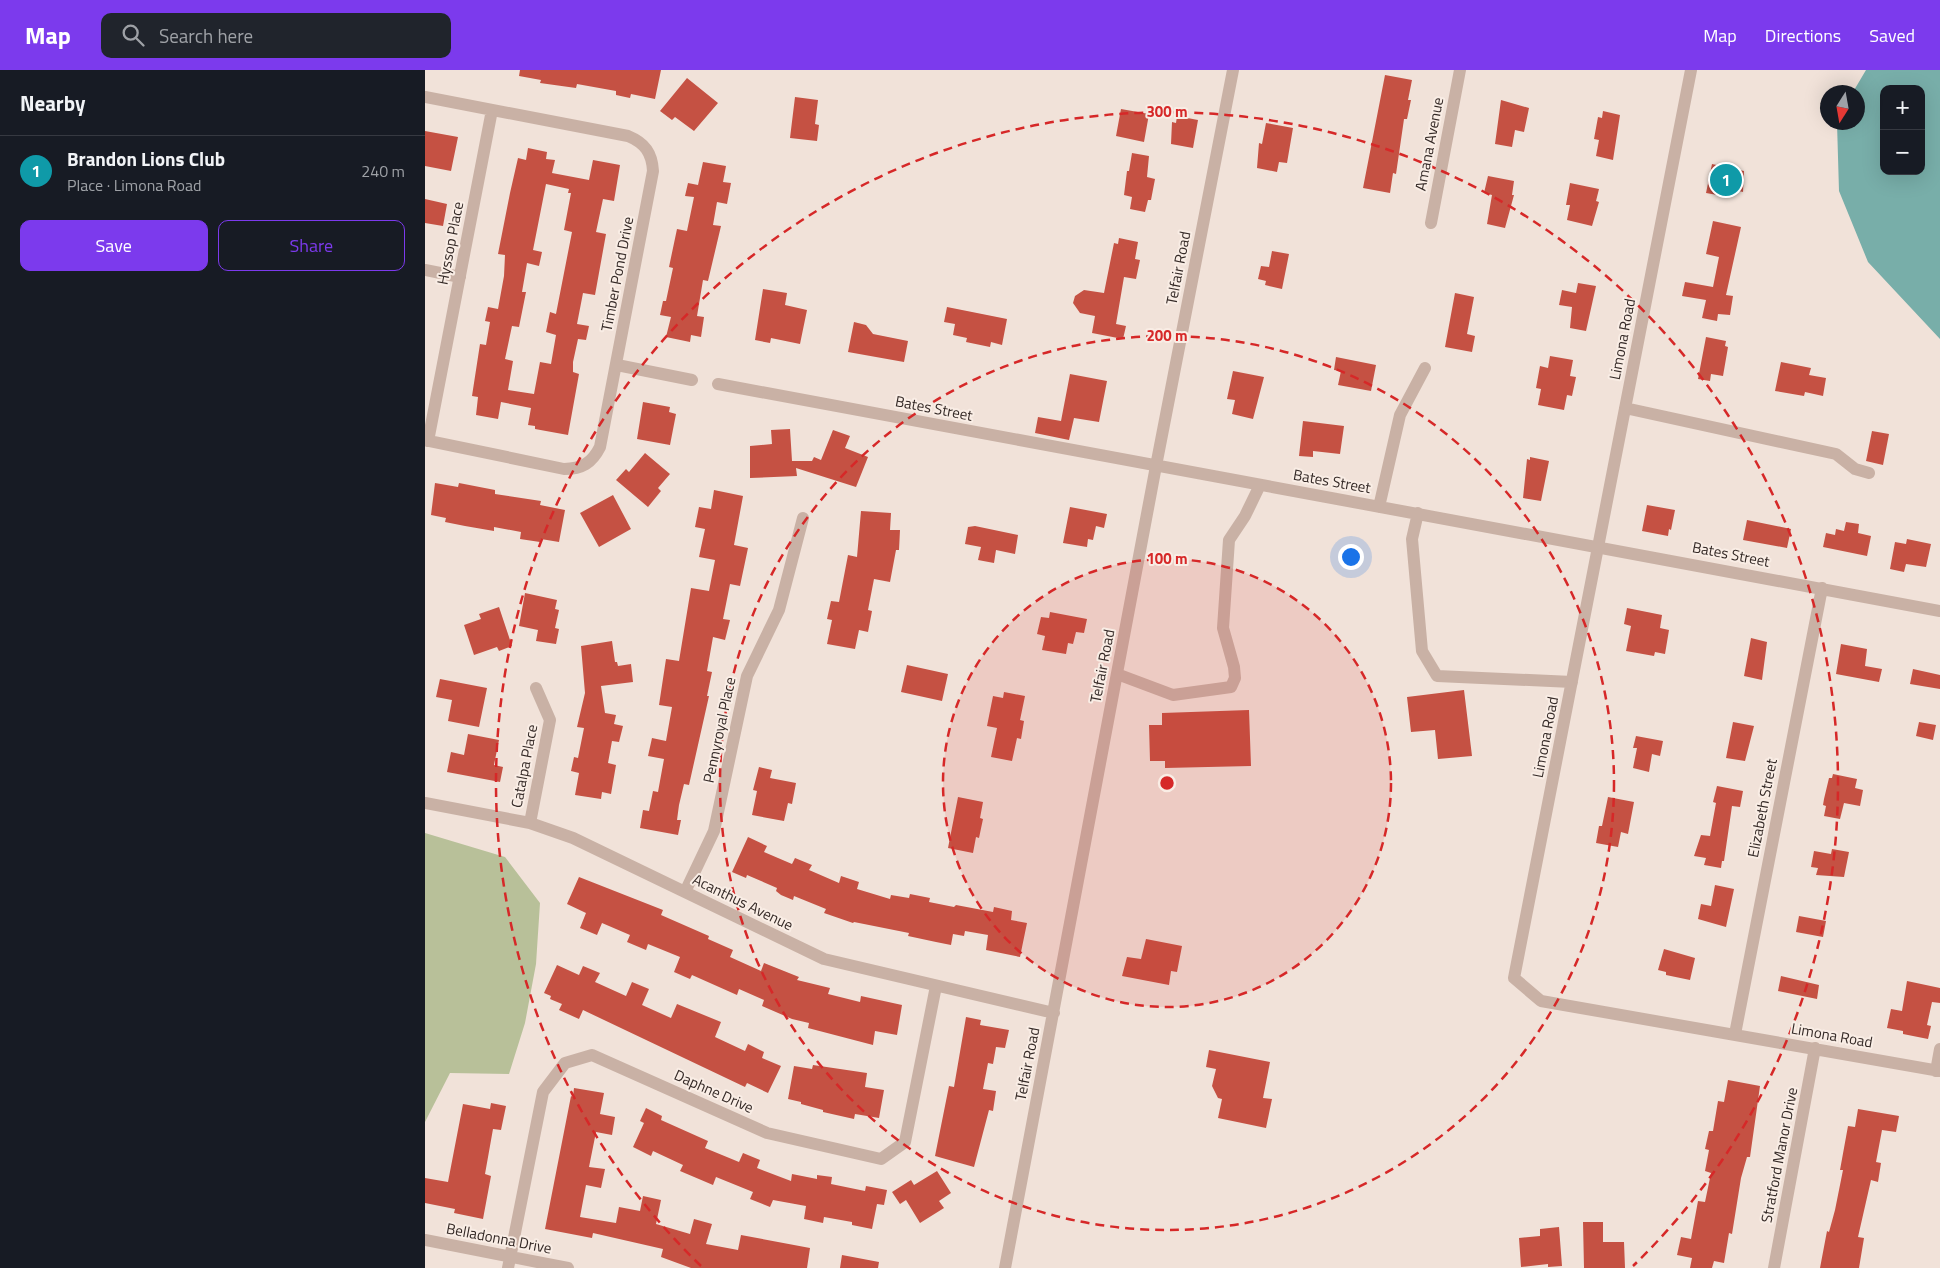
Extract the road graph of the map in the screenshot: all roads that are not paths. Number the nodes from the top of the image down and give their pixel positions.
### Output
1 (1233, 70) edge
2 (1460, 70) edge
3 (1691, 70) edge
4 (425, 97) edge
5 (492, 110) junction
6 (1431, 223) dead end
7 (425, 270) edge
8 (460, 277) junction
9 (617, 365) junction
10 (1425, 368) dead end
11 (692, 380) dead end
12 (719, 384) dead end
13 (1625, 408) junction
14 (426, 440) edge
15 (1156, 466) junction
16 (1869, 473) dead end
17 (1260, 485) junction
18 (1379, 507) junction
19 (1418, 513) junction
20 (803, 518) dead end
21 (1599, 545) junction
22 (1822, 588) junction
23 (1940, 611) edge
24 (1117, 674) junction
25 (1573, 682) junction
26 (536, 688) dead end
27 (425, 803) edge
28 (530, 823) junction
29 (685, 892) junction
30 (937, 986) junction
31 (1054, 1012) junction
32 (1735, 1034) junction
33 (1815, 1048) junction
34 (1940, 1049) edge
35 (1938, 1071) edge
36 (425, 1240) edge
37 (510, 1262) edge
38 (567, 1268) edge
39 (1005, 1268) edge
40 (1774, 1268) edge

1 - 15 street, Telfair Road
2 - 6 street, Amana Avenue
3 - 13 street, Limona Road
4 - 5 street, Timber Pond Drive
5 - 8 street, Hyssop Place
5 - 9 street, Timber Pond Drive
7 - 8 street
8 - 14 street, Hyssop Place
9 - 11 street
9 - 14 street, Timber Pond Drive
10 - 18 street
12 - 15 street, Bates Street
13 - 16 street
13 - 21 street, Limona Road
15 - 17 street, Bates Street
15 - 24 street, Telfair Road
17 - 18 street, Bates Street
17 - 24 street
18 - 19 street, Bates Street
19 - 21 street, Bates Street
19 - 25 street
20 - 29 street, Pennyroyal Place
21 - 22 street, Bates Street
21 - 25 street, Limona Road
22 - 23 street, Bates Street
22 - 32 street, Elizabeth Street
24 - 31 street, Telfair Road
25 - 32 street, Limona Road
26 - 28 street, Catalpa Place
27 - 28 street, Acanthus Avenue
28 - 29 street, Acanthus Avenue
29 - 30 street, Acanthus Avenue
30 - 31 street, Acanthus Avenue
30 - 37 street, Daphne Drive
31 - 39 street, Telfair Road
32 - 33 street, Limona Road
33 - 35 street, Limona Road
33 - 40 street, Stratford Manor Drive
34 - 35 street
36 - 37 street, Belladonna Drive
37 - 38 street, Belladonna Drive

